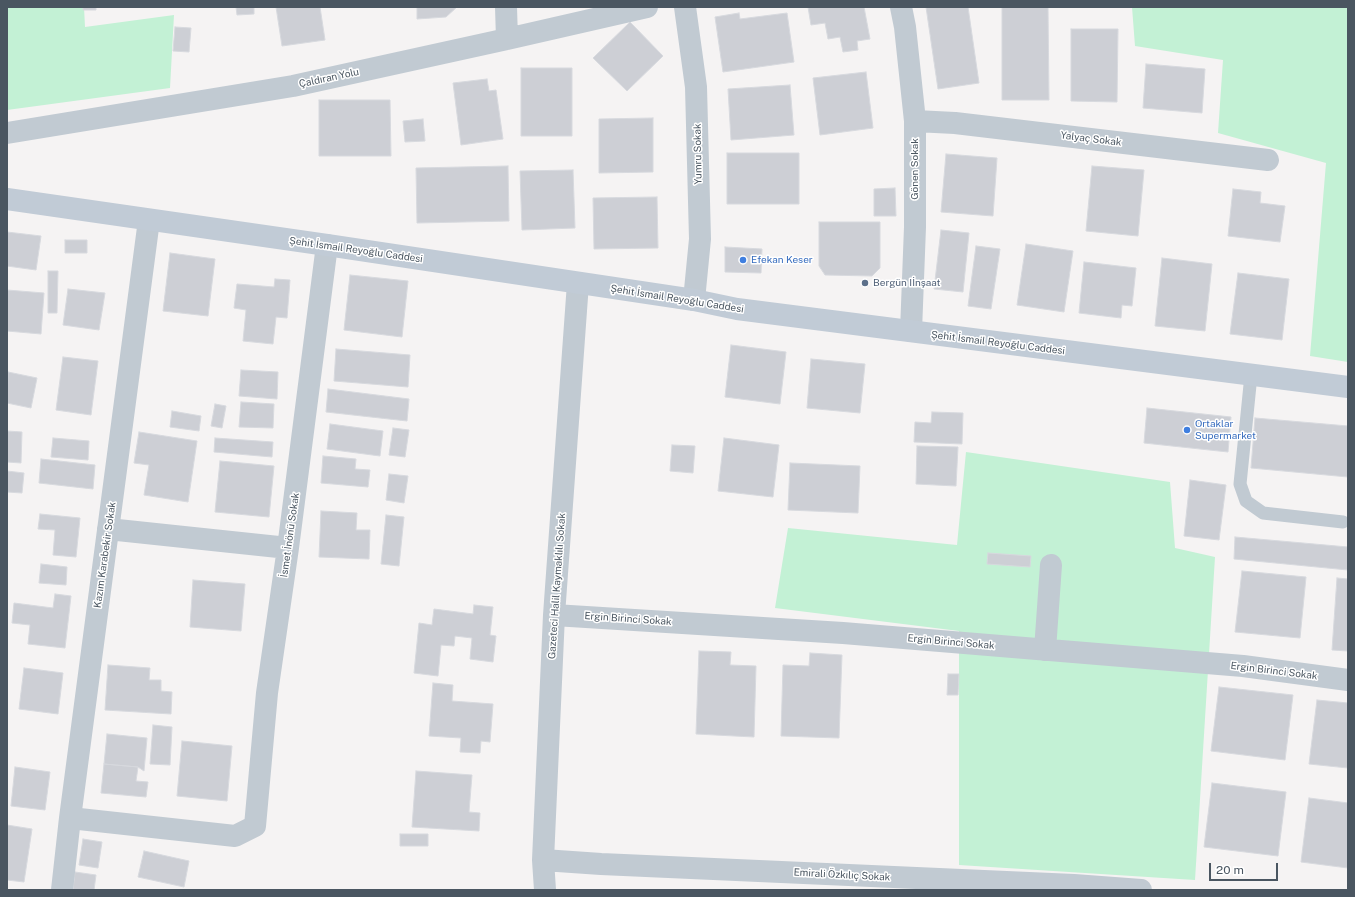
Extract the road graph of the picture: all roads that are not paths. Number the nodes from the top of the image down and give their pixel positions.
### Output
1 (506, 7) edge
2 (647, 7) edge
3 (686, 7) edge
4 (901, 7) edge
5 (507, 39) junction
6 (915, 121) junction
7 (7, 133) edge
8 (1268, 160) dead end
9 (7, 199) edge
10 (149, 220) junction
11 (327, 245) junction
12 (578, 283) junction
13 (694, 300) junction
14 (911, 331) junction
15 (1251, 375) junction
16 (1348, 387) edge
17 (1343, 522) dead end
18 (108, 529) junction
19 (288, 548) junction
20 (1051, 565) dead end
21 (554, 615) junction
22 (1045, 650) junction
23 (1348, 680) edge
24 (70, 818) junction
25 (543, 860) junction
26 (62, 890) edge
27 (545, 890) edge
28 (1141, 890) edge

1 - 5 street
2 - 5 street, Çaldıran Yolu
3 - 13 street, Yumru Sokak
4 - 6 street, Gönen Sokak
5 - 7 street, Çaldıran Yolu
6 - 8 street, Yalyaç Sokak
6 - 14 street, Gönen Sokak
9 - 10 street, Şehit İsmail Reyoğlu Caddesi
10 - 11 street, Şehit İsmail Reyoğlu Caddesi
10 - 18 street, Kazım Karabekir Sokak
11 - 12 street, Şehit İsmail Reyoğlu Caddesi
11 - 19 street, İsmet İnönü Sokak
12 - 13 street, Şehit İsmail Reyoğlu Caddesi
12 - 21 street, Gazeteci Halil Kaymaklılı Sokak
13 - 14 street, Şehit İsmail Reyoğlu Caddesi
14 - 15 street, Şehit İsmail Reyoğlu Caddesi
15 - 16 street, Şehit İsmail Reyoğlu Caddesi
15 - 17 lane
18 - 19 street
18 - 24 street, Kazım Karabekir Sokak
19 - 24 street, İsmet İnönü Sokak
20 - 22 street
21 - 22 street, Ergin Birinci Sokak
21 - 25 street, Gazeteci Halil Kaymaklılı Sokak
22 - 23 street, Ergin Birinci Sokak
24 - 26 street, Kazım Karabekir Sokak
25 - 27 street, Gazeteci Halil Kaymaklılı Sokak
25 - 28 street, Emirali Özkılıç Sokak

